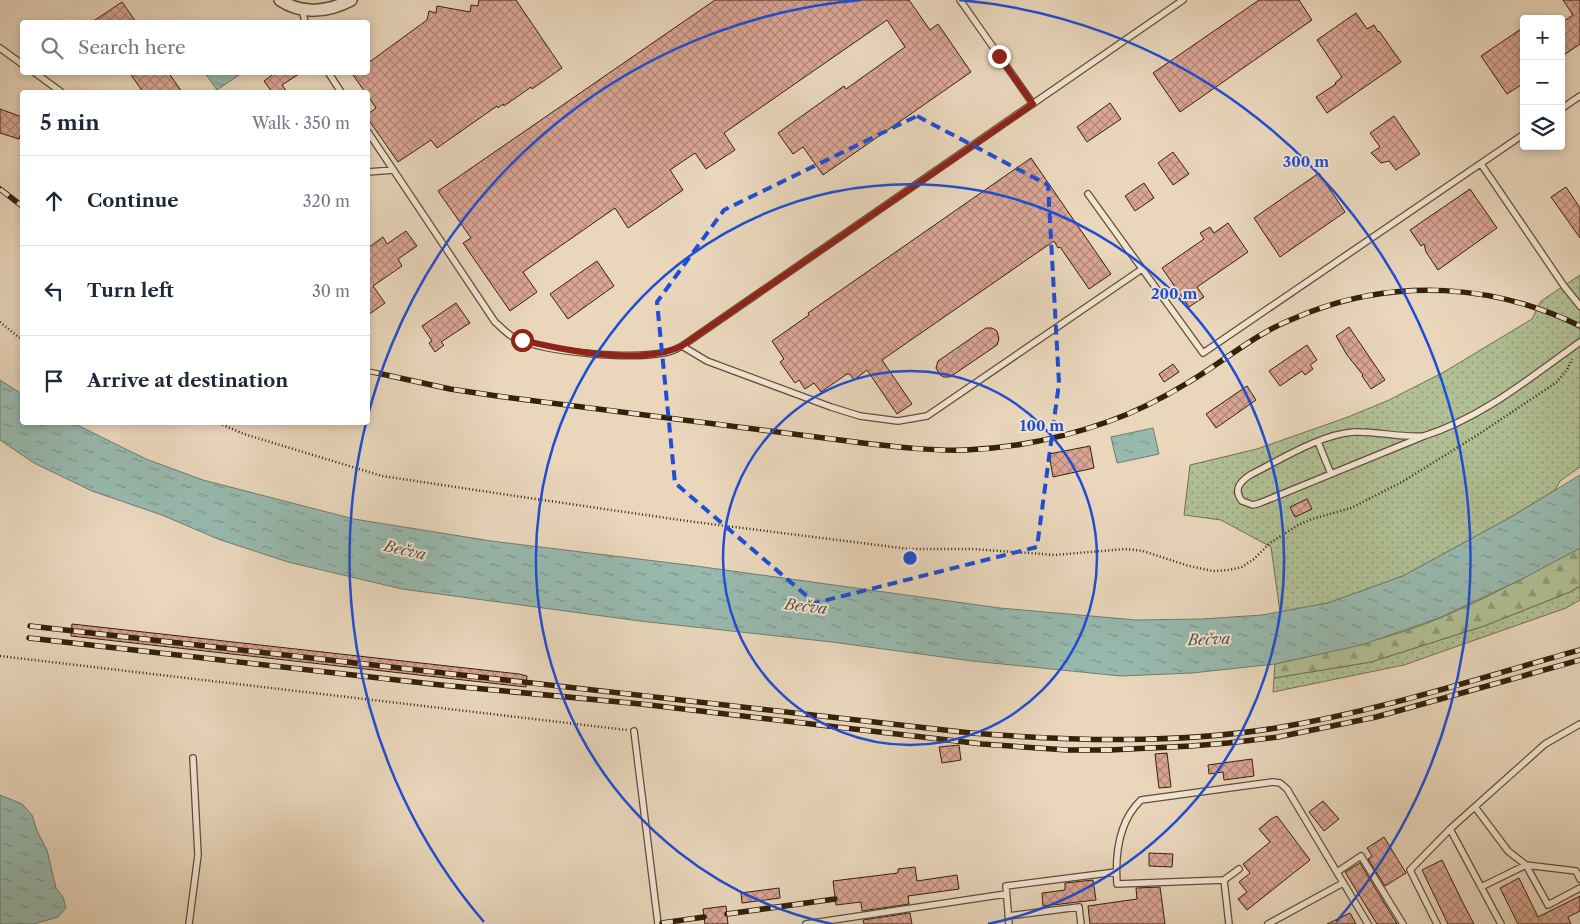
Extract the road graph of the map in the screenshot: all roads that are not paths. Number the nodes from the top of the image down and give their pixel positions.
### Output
1 (280, 0) edge
2 (351, 0) edge
3 (960, 0) edge
4 (1184, 0) edge
5 (302, 9) junction
6 (305, 20) edge
7 (0, 48) edge
8 (20, 63) edge
9 (38, 75) edge
10 (330, 75) edge
11 (58, 90) edge
12 (340, 90) edge
13 (1580, 96) edge
14 (1033, 104) junction
15 (1565, 106) edge
16 (370, 135) edge
17 (1520, 137) edge
18 (1481, 164) junction
19 (393, 170) junction
20 (370, 172) edge
21 (1088, 194) dead end
22 (1142, 269) junction
23 (1580, 306) edge
24 (1580, 342) edge
25 (682, 346) junction
26 (1424, 436) junction
27 (1318, 442) junction
28 (1331, 474) junction
29 (1580, 724) edge
30 (634, 731) road end
31 (193, 758) dead end
32 (1475, 807) junction
33 (1450, 829) junction
34 (1526, 865) junction
35 (1239, 869) dead end
36 (1116, 872) junction
37 (1337, 872) junction
38 (1580, 878) edge
39 (1224, 880) junction
40 (1343, 883) junction
41 (1481, 887) junction
42 (1580, 888) edge
43 (1006, 894) junction
44 (1008, 916) junction
45 (189, 924) edge
46 (658, 924) edge
47 (806, 924) edge
48 (1008, 924) edge
49 (1081, 924) edge
50 (1229, 924) edge
51 (1268, 924) edge
52 (1368, 924) edge
53 (1403, 924) edge
54 (1437, 924) edge
55 (1501, 924) edge

1 - 5 street
2 - 5 street
3 - 14 lane
4 - 14 lane
5 - 6 lane
7 - 8 lane
9 - 11 lane
10 - 12 lane
13 - 15 lane
14 - 25 lane
16 - 19 lane
17 - 18 lane
18 - 22 lane
18 - 23 lane
19 - 20 lane
19 - 25 lane
21 - 22 lane
22 - 25 lane
24 - 26 lane
26 - 27 lane
26 - 28 lane
27 - 28 lane
27 - 28 lane
29 - 32 lane
30 - 46 lane
31 - 45 lane
32 - 33 lane
32 - 34 lane
33 - 41 lane
33 - 54 lane
34 - 38 lane
34 - 41 lane
34 - 42 lane
35 - 39 lane
36 - 37 lane
36 - 39 lane
36 - 43 lane
37 - 40 lane
37 - 53 lane
39 - 50 lane
40 - 51 lane
40 - 52 lane
41 - 55 lane
43 - 44 lane
43 - 47 lane
44 - 48 lane
44 - 49 lane

